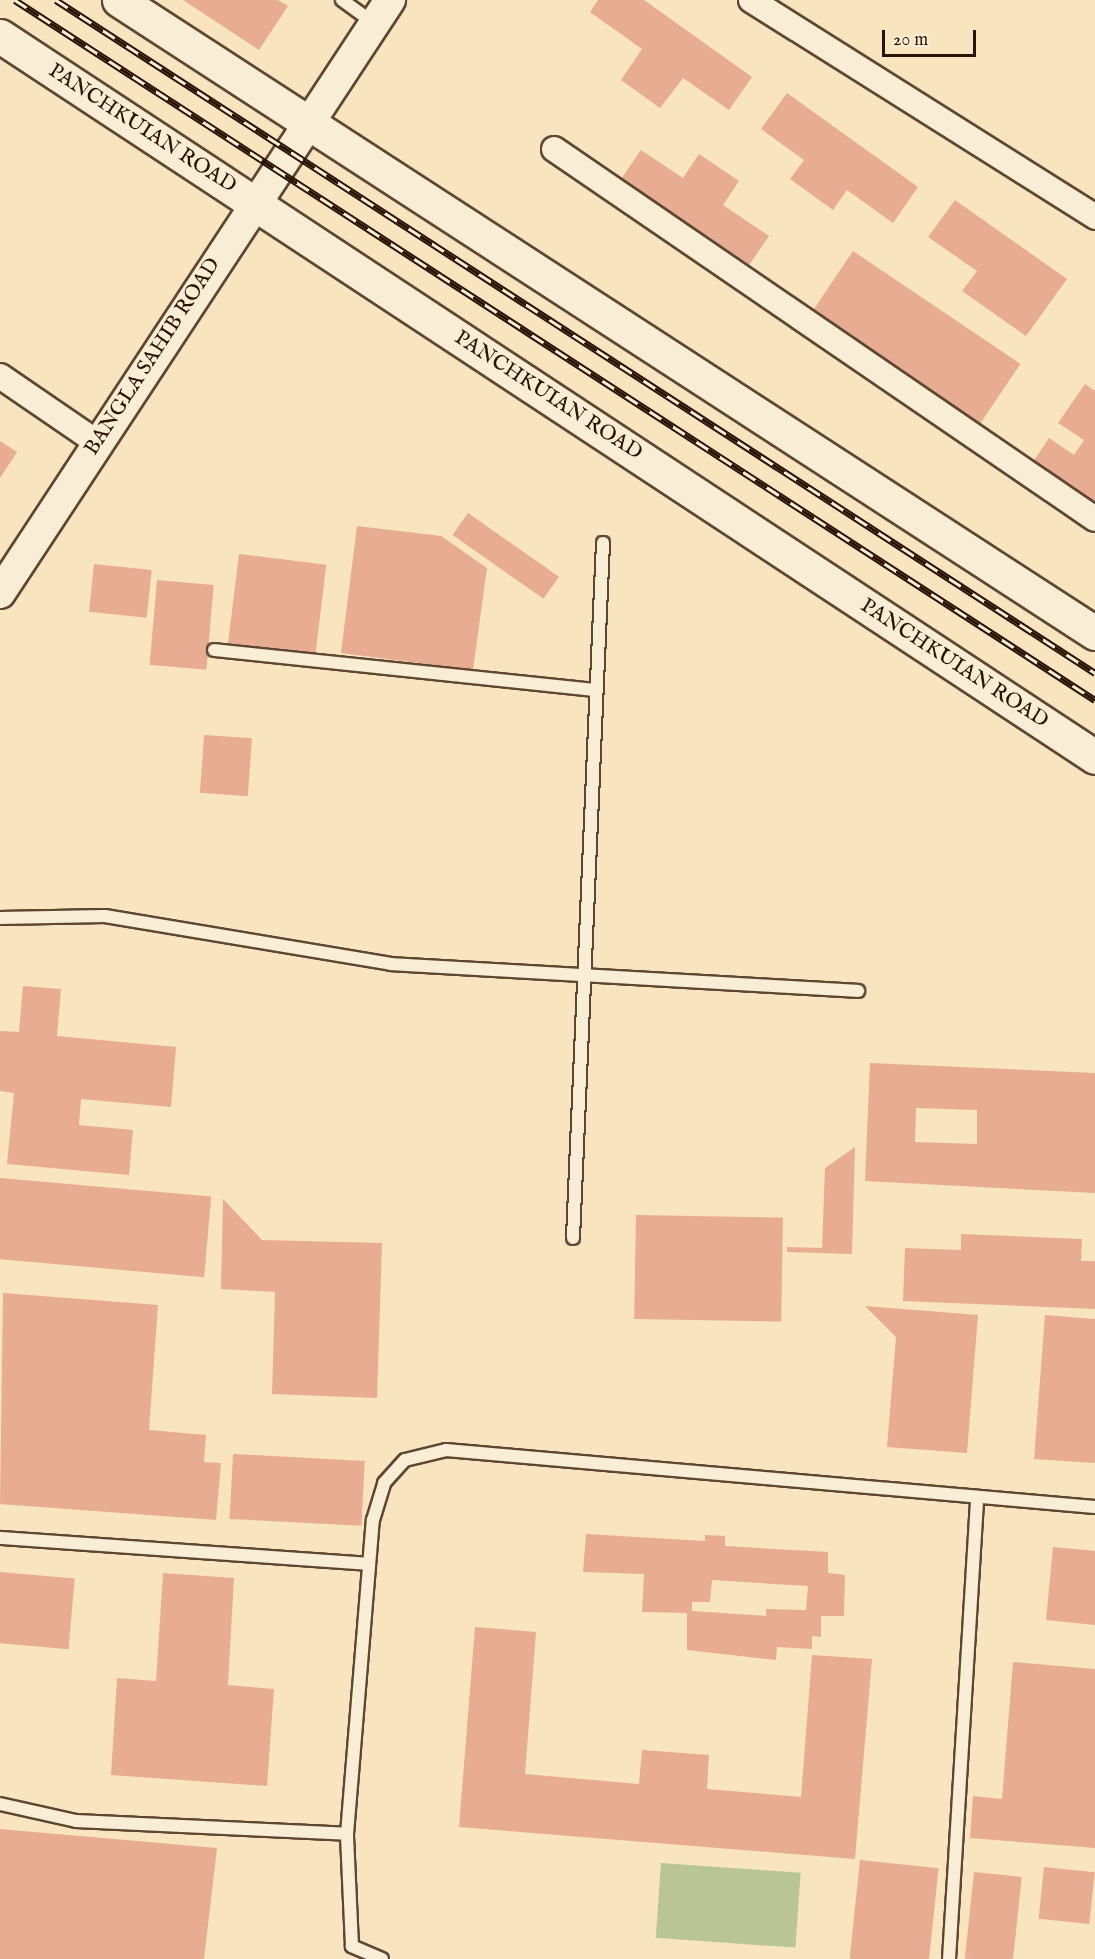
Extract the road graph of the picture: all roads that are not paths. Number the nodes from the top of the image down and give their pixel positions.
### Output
1 (119, 0) edge
2 (342, 0) edge
3 (751, 0) edge
4 (382, 11) edge
5 (0, 36) edge
6 (307, 123) junction
7 (554, 149) dead end
8 (254, 201) junction
9 (1095, 218) edge
10 (0, 376) edge
11 (98, 443) junction
12 (1095, 519) edge
13 (603, 543) dead end
14 (0, 593) edge
15 (1095, 633) edge
16 (214, 650) dead end
17 (596, 690) junction
18 (1095, 757) edge
19 (0, 918) edge
20 (583, 978) junction
21 (858, 992) dead end
22 (573, 1238) dead end
23 (977, 1497) junction
24 (1095, 1507) edge
25 (0, 1538) edge
26 (368, 1564) junction
27 (0, 1804) edge
28 (347, 1834) junction
29 (382, 1959) edge
30 (950, 1959) edge

1 - 6 main road
2 - 4 lane
3 - 9 street
4 - 6 street, BANGLA SAHIB ROAD
5 - 8 main road, PANCHKUIAN ROAD
6 - 8 street, BANGLA SAHIB ROAD
6 - 15 main road
7 - 12 street
8 - 11 street, BANGLA SAHIB ROAD
8 - 18 main road, PANCHKUIAN ROAD
10 - 11 street
11 - 14 street, BANGLA SAHIB ROAD
13 - 17 lane
16 - 17 lane
17 - 20 lane
19 - 20 lane
20 - 21 lane
20 - 22 lane
23 - 24 lane
23 - 26 lane
23 - 30 lane
25 - 26 lane
26 - 28 lane
27 - 28 lane
28 - 29 lane

